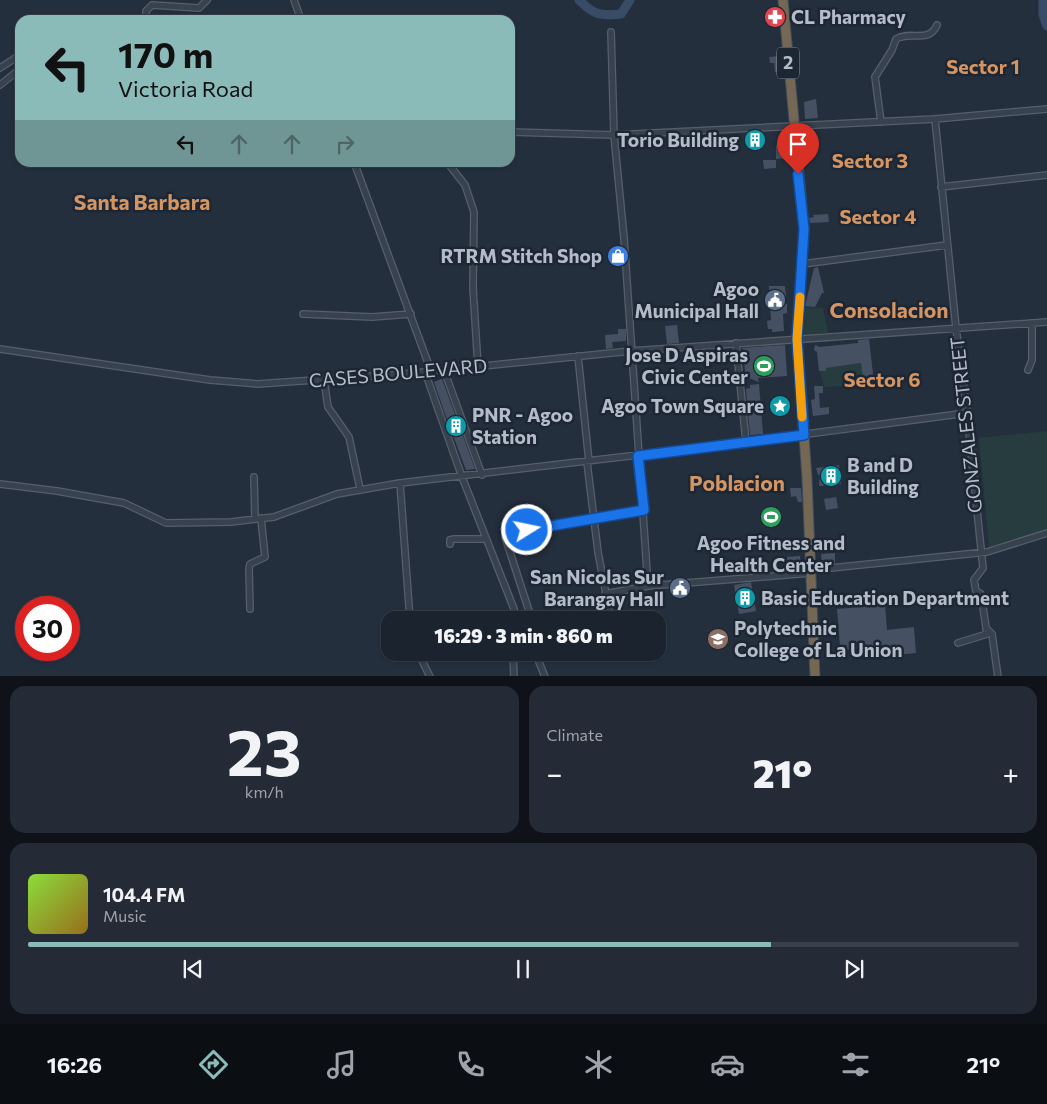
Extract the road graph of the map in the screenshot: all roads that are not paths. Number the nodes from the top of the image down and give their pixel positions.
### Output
1 (207, 0) edge
2 (294, 0) edge
3 (783, 0) edge
4 (146, 15) edge
5 (300, 15) edge
6 (937, 25) dead end
7 (611, 32) dead end
8 (15, 58) edge
9 (0, 68) edge
10 (15, 72) edge
11 (0, 85) edge
12 (1047, 108) edge
13 (935, 119) junction
14 (881, 122) junction
15 (793, 125) junction
16 (515, 132) edge
17 (614, 135) junction
18 (356, 167) edge
19 (451, 167) edge
20 (1047, 175) edge
21 (941, 188) junction
22 (947, 245) junction
23 (803, 264) junction
24 (303, 314) dead end
25 (411, 314) junction
26 (1047, 322) edge
27 (1032, 323) junction
28 (956, 328) junction
29 (797, 339) junction
30 (736, 343) junction
31 (0, 349) edge
32 (631, 351) junction
33 (578, 356) junction
34 (478, 367) junction
35 (444, 370) junction
36 (1028, 370) dead end
37 (428, 372) junction
38 (324, 380) junction
39 (967, 413) junction
40 (804, 435) junction
41 (746, 442) junction
42 (638, 456) junction
43 (588, 462) junction
44 (482, 475) junction
45 (254, 477) dead end
46 (462, 477) junction
47 (400, 483) junction
48 (0, 484) edge
49 (360, 489) junction
50 (644, 510) junction
51 (258, 518) junction
52 (594, 518) junction
53 (1047, 534) edge
54 (486, 539) junction
55 (450, 544) dead end
56 (980, 553) junction
57 (811, 571) junction
58 (648, 586) junction
59 (605, 594) junction
60 (250, 609) dead end
61 (514, 609) tunnel mouth
62 (409, 611) edge
63 (529, 611) edge
64 (609, 611) edge
65 (986, 628) junction
66 (958, 642) dead end
67 (422, 661) edge
68 (513, 661) edge
69 (539, 661) edge
70 (430, 676) edge
71 (514, 676) edge
72 (545, 676) edge
73 (815, 676) edge
74 (998, 676) edge

1 - 4 street
2 - 5 street
3 - 15 highway, 2
6 - 14 street
7 - 17 street
8 - 9 street
10 - 11 street
12 - 13 street
13 - 14 street
13 - 21 street, GONZALES STREET
14 - 15 street
15 - 17 street
15 - 23 highway, 2
16 - 17 street
17 - 32 street
18 - 25 street
19 - 34 street
20 - 21 street
21 - 22 street, GONZALES STREET
22 - 23 street
22 - 28 street, GONZALES STREET
23 - 29 highway, 2
24 - 25 street
25 - 37 street
26 - 27 street, CASES BOULEVARD
27 - 28 street, CASES BOULEVARD
27 - 36 street
28 - 29 street, CASES BOULEVARD
28 - 39 street, GONZALES STREET
29 - 30 street, CASES BOULEVARD
29 - 40 highway, 2
30 - 32 street, CASES BOULEVARD
30 - 41 street
31 - 38 street, CASES BOULEVARD
32 - 33 street, CASES BOULEVARD
32 - 42 street
33 - 34 street, CASES BOULEVARD
33 - 43 street
34 - 35 street, CASES BOULEVARD
35 - 37 street, CASES BOULEVARD
35 - 44 street
37 - 38 street, CASES BOULEVARD
37 - 46 street
38 - 49 street
39 - 40 street
39 - 56 street, GONZALES STREET
40 - 41 street
40 - 57 highway, 2
41 - 42 street
42 - 43 street
42 - 50 street
43 - 44 street
43 - 52 street
44 - 46 street
45 - 51 street
46 - 47 street
46 - 54 street
47 - 49 street
47 - 62 street
48 - 51 street
49 - 51 street
50 - 52 street
50 - 58 street
51 - 60 street
52 - 59 street
52 - 63 street
53 - 56 street
54 - 55 street
54 - 61 street
56 - 57 street
56 - 65 street, GONZALES STREET
57 - 58 street
57 - 73 highway, 2
58 - 59 street
59 - 64 street
65 - 66 street
65 - 74 street
67 - 70 street
68 - 71 street
69 - 72 street

